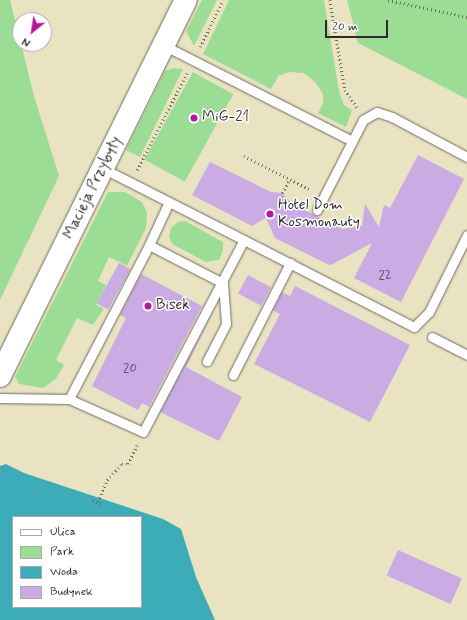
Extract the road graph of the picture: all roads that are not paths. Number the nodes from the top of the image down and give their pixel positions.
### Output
1 (186, 0) edge
2 (165, 46) junction
3 (352, 141) junction
4 (467, 157) edge
5 (102, 168) junction
6 (169, 202) junction
7 (317, 210) dead end
8 (467, 235) edge
9 (244, 240) junction
10 (149, 245) junction
11 (290, 263) junction
12 (223, 283) junction
13 (432, 337) dead end
14 (467, 355) edge
15 (207, 361) dead end
16 (233, 375) dead end
17 (0, 376) edge
18 (0, 398) edge
19 (69, 399) junction

1 - 2 street, Macieja Przybyły
2 - 3 lane
2 - 5 street, Macieja Przybyły
3 - 4 lane
3 - 7 lane
5 - 6 lane
5 - 17 street, Macieja Przybyły
6 - 9 lane
6 - 10 lane
8 - 11 lane
9 - 11 lane
9 - 12 lane
10 - 12 lane
10 - 19 lane
11 - 16 lane
12 - 15 lane
12 - 19 lane
13 - 14 lane
18 - 19 lane

